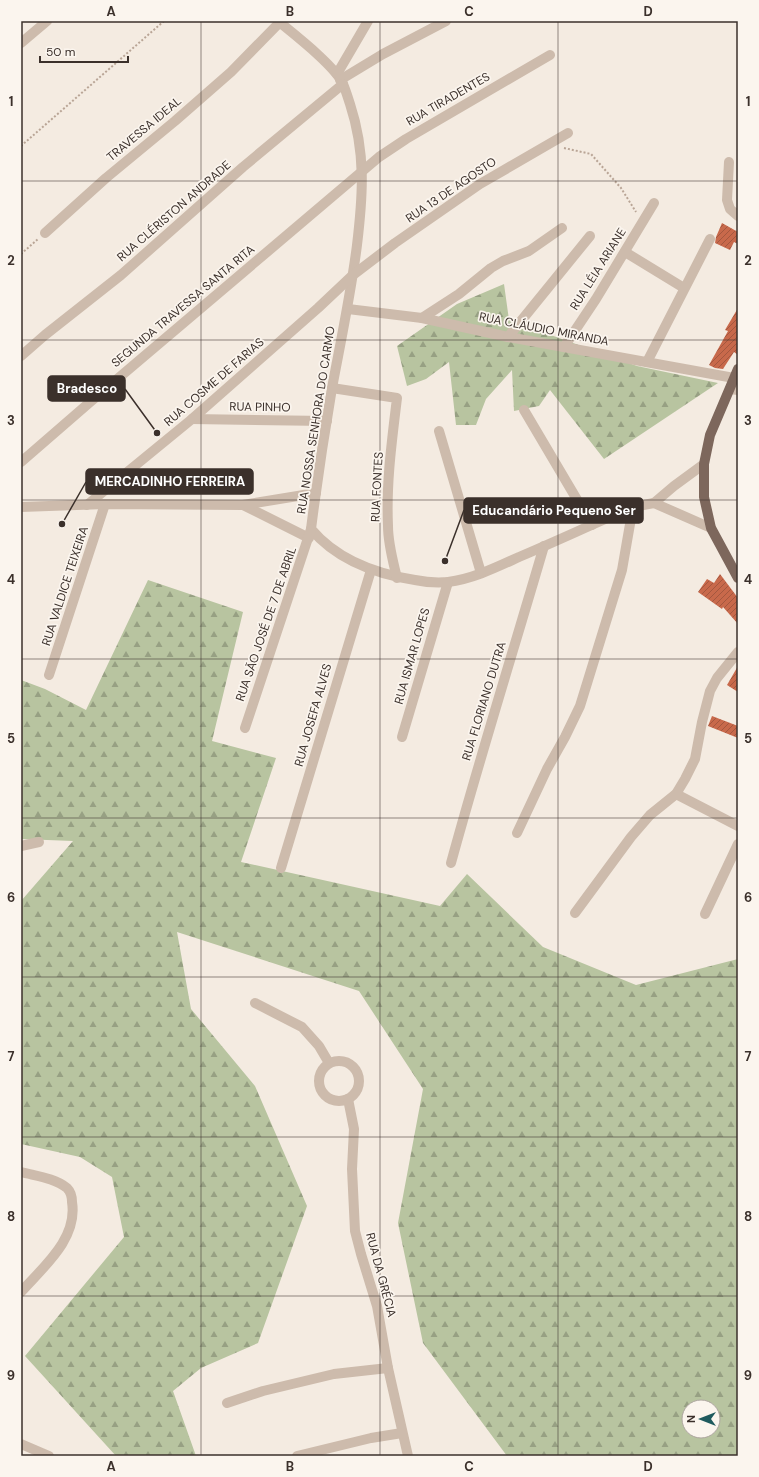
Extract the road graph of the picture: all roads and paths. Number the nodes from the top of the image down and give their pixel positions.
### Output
1 (46, 21) edge
2 (164, 21) edge
3 (368, 21) edge
4 (446, 21) edge
5 (280, 22) edge
6 (21, 43) edge
7 (550, 55) dead end
8 (340, 79) junction
9 (568, 133) dead end
10 (547, 144) junction
11 (21, 146) edge
12 (729, 162) dead end
13 (362, 170) junction
14 (654, 203) dead end
15 (738, 216) edge
16 (642, 222) junction
17 (562, 228) dead end
18 (45, 233) joint
19 (590, 236) dead end
20 (710, 239) dead end
21 (625, 252) junction
22 (21, 254) edge
23 (353, 275) junction
24 (684, 288) junction
25 (348, 309) junction
26 (422, 318) junction
27 (508, 337) junction
28 (564, 347) junction
29 (21, 356) edge
30 (647, 362) junction
31 (737, 372) edge
32 (332, 388) junction
33 (734, 389) edge
34 (524, 410) dead end
35 (192, 419) junction
36 (326, 421) junction
37 (439, 432) dead end
38 (21, 462) edge
39 (704, 464) junction
40 (316, 493) junction
41 (654, 503) junction
42 (105, 504) junction
43 (87, 505) junction
44 (243, 505) junction
45 (21, 507) edge
46 (633, 507) junction
47 (592, 525) junction
48 (710, 528) junction
49 (310, 533) junction
50 (544, 546) junction
51 (371, 570) junction
52 (481, 573) junction
53 (397, 578) junction
54 (738, 578) edge
55 (448, 582) junction
56 (738, 652) edge
57 (49, 675) dead end
58 (245, 728) dead end
59 (402, 737) dead end
60 (676, 794) junction
61 (738, 826) edge
62 (517, 833) dead end
63 (39, 842) dead end
64 (738, 844) edge
65 (21, 846) edge
66 (451, 863) dead end
67 (280, 868) dead end
68 (576, 913) dead end
69 (705, 914) dead end
70 (256, 1003) dead end
71 (329, 1063) junction
72 (348, 1099) junction
73 (21, 1172) edge
74 (21, 1292) edge
75 (388, 1368) junction
76 (226, 1403) dead end
77 (402, 1433) junction
78 (21, 1444) edge
79 (49, 1456) edge
80 (297, 1456) edge
81 (408, 1456) edge

1 - 6 street
2 - 11 path
3 - 8 street
4 - 8 street
5 - 8 street, RUA NOSSA SENHORA DO CARMO
5 - 18 street, TRAVESSA IDEAL
7 - 13 street, RUA TIRADENTES
8 - 13 street, RUA NOSSA SENHORA DO CARMO
8 - 29 street, RUA CLÉRISTON ANDRADE
9 - 10 street, RUA 13 DE AGOSTO
10 - 16 path
10 - 23 street, RUA 13 DE AGOSTO
12 - 15 street
13 - 23 street, RUA NOSSA SENHORA DO CARMO
13 - 38 street, SEGUNDA TRAVESSA SANTA RITA
14 - 16 street, RUA LÉIA ARIANE
16 - 21 street, RUA LÉIA ARIANE
17 - 26 street
18 - 22 path
19 - 27 street
20 - 24 street
21 - 24 street
21 - 28 street, RUA LÉIA ARIANE
23 - 25 street, RUA NOSSA SENHORA DO CARMO
23 - 35 street, RUA COSME DE FARIAS
24 - 30 street
25 - 26 street, RUA CLÁUDIO MIRANDA
25 - 32 street, RUA NOSSA SENHORA DO CARMO
26 - 27 street, RUA CLÁUDIO MIRANDA
27 - 28 street, RUA CLÁUDIO MIRANDA
28 - 30 street, RUA CLÁUDIO MIRANDA
30 - 31 street, RUA CLÁUDIO MIRANDA
31 - 33 main road
32 - 36 street, RUA NOSSA SENHORA DO CARMO
32 - 53 street, RUA FONTES
33 - 39 main road
34 - 47 street
35 - 36 street, RUA PINHO
35 - 43 street, RUA COSME DE FARIAS
36 - 40 street, RUA NOSSA SENHORA DO CARMO
37 - 52 street
39 - 41 street, RUA NOSSA SENHORA DO CARMO
39 - 48 main road
40 - 44 street
40 - 49 street, RUA NOSSA SENHORA DO CARMO
41 - 46 street, RUA NOSSA SENHORA DO CARMO
41 - 48 street
42 - 43 street
42 - 44 street
42 - 57 street, RUA VALDICE TEIXEIRA
43 - 45 street
44 - 49 street
46 - 47 street, RUA NOSSA SENHORA DO CARMO
46 - 62 street
47 - 50 street, RUA NOSSA SENHORA DO CARMO
48 - 54 main road
49 - 51 street, RUA NOSSA SENHORA DO CARMO
49 - 58 street, RUA SÃO JOSÉ DE 7 DE ABRIL
50 - 52 street, RUA NOSSA SENHORA DO CARMO
50 - 66 street, RUA FLORIANO DUTRA
51 - 53 street, RUA NOSSA SENHORA DO CARMO
51 - 67 street, RUA JOSEFA ALVES
52 - 55 street, RUA NOSSA SENHORA DO CARMO
53 - 55 street, RUA NOSSA SENHORA DO CARMO
55 - 59 street, RUA ISMAR LOPES
56 - 60 street
60 - 61 street
60 - 68 street
63 - 65 street
64 - 69 street
70 - 71 street
71 - 72 street
71 - 72 street
72 - 75 street, RUA DA GRÉCIA
73 - 74 street
75 - 76 street
75 - 77 street, RUA DA GRÉCIA
77 - 80 street
77 - 81 street, RUA DA GRÉCIA
78 - 79 street

